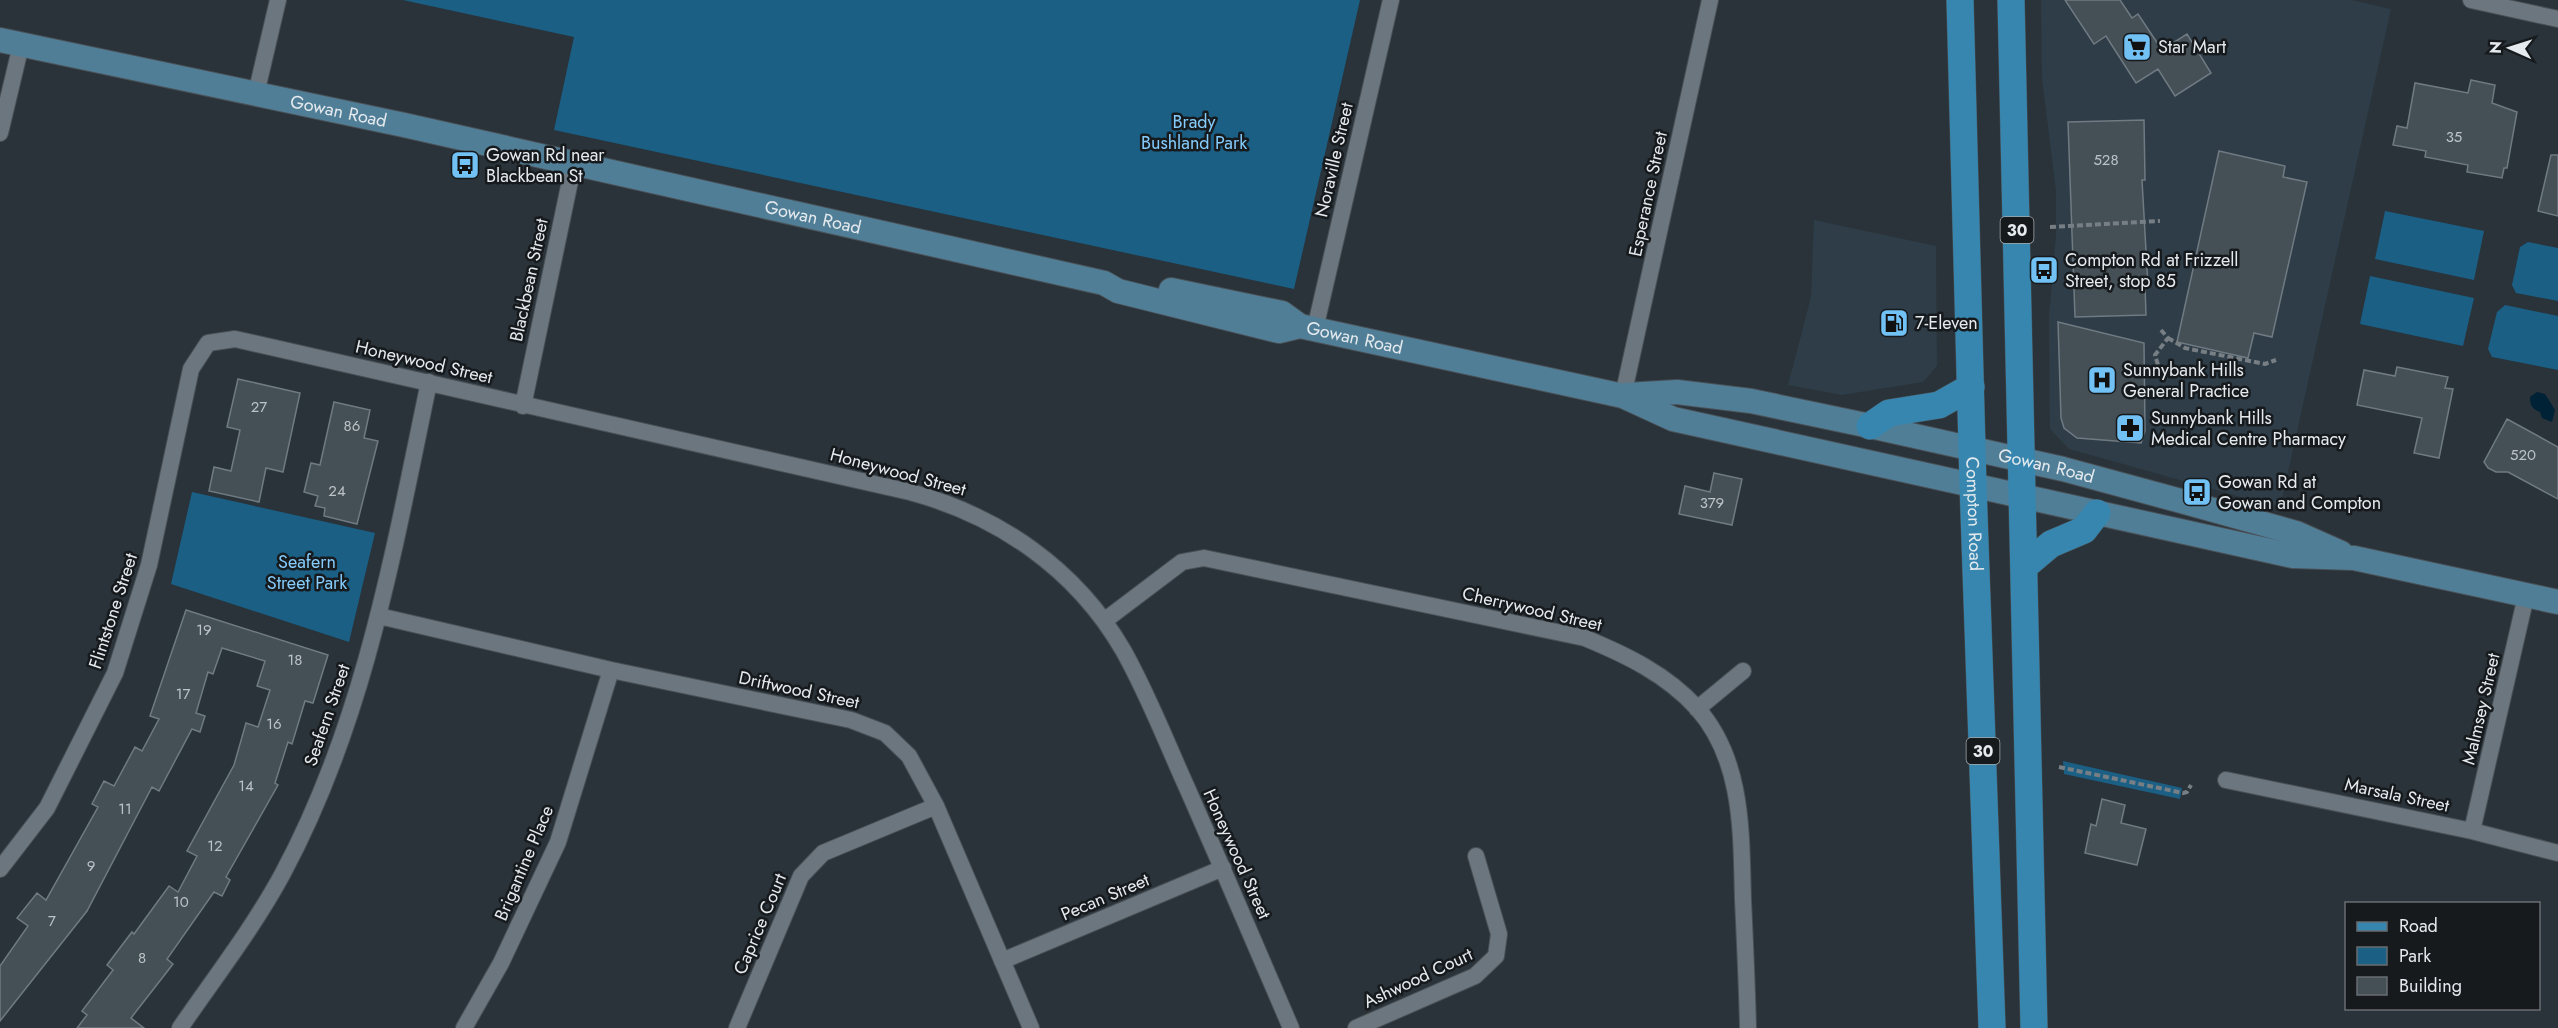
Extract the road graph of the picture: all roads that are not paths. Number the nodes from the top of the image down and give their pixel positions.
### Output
1 (278, 0) edge
2 (1391, 0) edge
3 (1710, 0) edge
4 (1960, 0) edge
5 (2012, 0) edge
6 (2471, 0) edge
7 (2558, 19) edge
8 (10, 43) edge
9 (256, 94) junction
10 (0, 133) edge
11 (574, 162) junction
12 (1307, 328) junction
13 (208, 343) joint
14 (429, 382) junction
15 (1971, 387) junction
16 (1623, 396) junction
17 (523, 406) junction
18 (1870, 426) junction
19 (1972, 449) junction
20 (2023, 460) junction
21 (1973, 485) junction
22 (2024, 497) junction
23 (2097, 513) junction
24 (2355, 558) junction
25 (2026, 565) junction
26 (2526, 596) junction
27 (2558, 602) edge
28 (379, 616) junction
29 (1104, 621) junction
30 (611, 670) junction
31 (1743, 671) dead end
32 (1697, 709) junction
33 (2226, 780) dead end
34 (936, 806) junction
35 (2472, 831) junction
36 (2558, 853) edge
37 (1476, 856) dead end
38 (1222, 868) junction
39 (0, 869) edge
40 (1002, 961) junction
41 (180, 1028) edge
42 (464, 1028) edge
43 (737, 1028) edge
44 (1031, 1028) edge
45 (1291, 1028) edge
46 (1356, 1028) edge
47 (1748, 1028) edge
48 (1992, 1028) edge
49 (2034, 1028) edge

1 - 9 street
2 - 12 street, Noraville Street
3 - 16 street, Esperance Street
4 - 15 main road, Compton Road / 30
5 - 20 main road, 30
6 - 7 street
8 - 9 main road, Gowan Road
8 - 10 street
9 - 11 main road, Gowan Road
11 - 12 main road, Gowan Road
11 - 17 street, Blackbean Street
12 - 16 main road, Gowan Road
13 - 14 street, Honeywood Street
13 - 39 street, Flintstone Street
14 - 17 street, Honeywood Street
14 - 28 street, Seafern Street
15 - 18 main road
15 - 19 main road, Compton Road / 30
16 - 18 main road, Gowan Road
16 - 21 main road, Gowan Road
17 - 29 street, Honeywood Street
18 - 19 main road, Gowan Road
19 - 20 main road, Gowan Road
19 - 21 main road, Compton Road / 30
20 - 22 main road, 30
20 - 24 main road, Gowan Road
21 - 22 main road, Gowan Road
21 - 48 main road, Compton Road / 30
22 - 23 main road, Gowan Road
22 - 25 main road, 30
23 - 24 main road, Gowan Road
23 - 25 main road
24 - 26 main road, Gowan Road
25 - 49 main road, 30
26 - 27 main road, Gowan Road
26 - 35 street, Malmsey Street
28 - 30 street, Driftwood Street
28 - 41 street, Seafern Street
29 - 32 street, Cherrywood Street
29 - 38 street, Honeywood Street
30 - 34 street, Driftwood Street
30 - 42 street, Brigantine Place
31 - 32 street
32 - 47 street, Cherrywood Street
33 - 35 street, Marsala Street
34 - 40 street, Driftwood Street
34 - 43 street, Caprice Court
35 - 36 street, Marsala Street
37 - 46 street, Ashwood Court
38 - 40 street, Pecan Street
38 - 45 street, Honeywood Street
40 - 44 street, Driftwood Street

